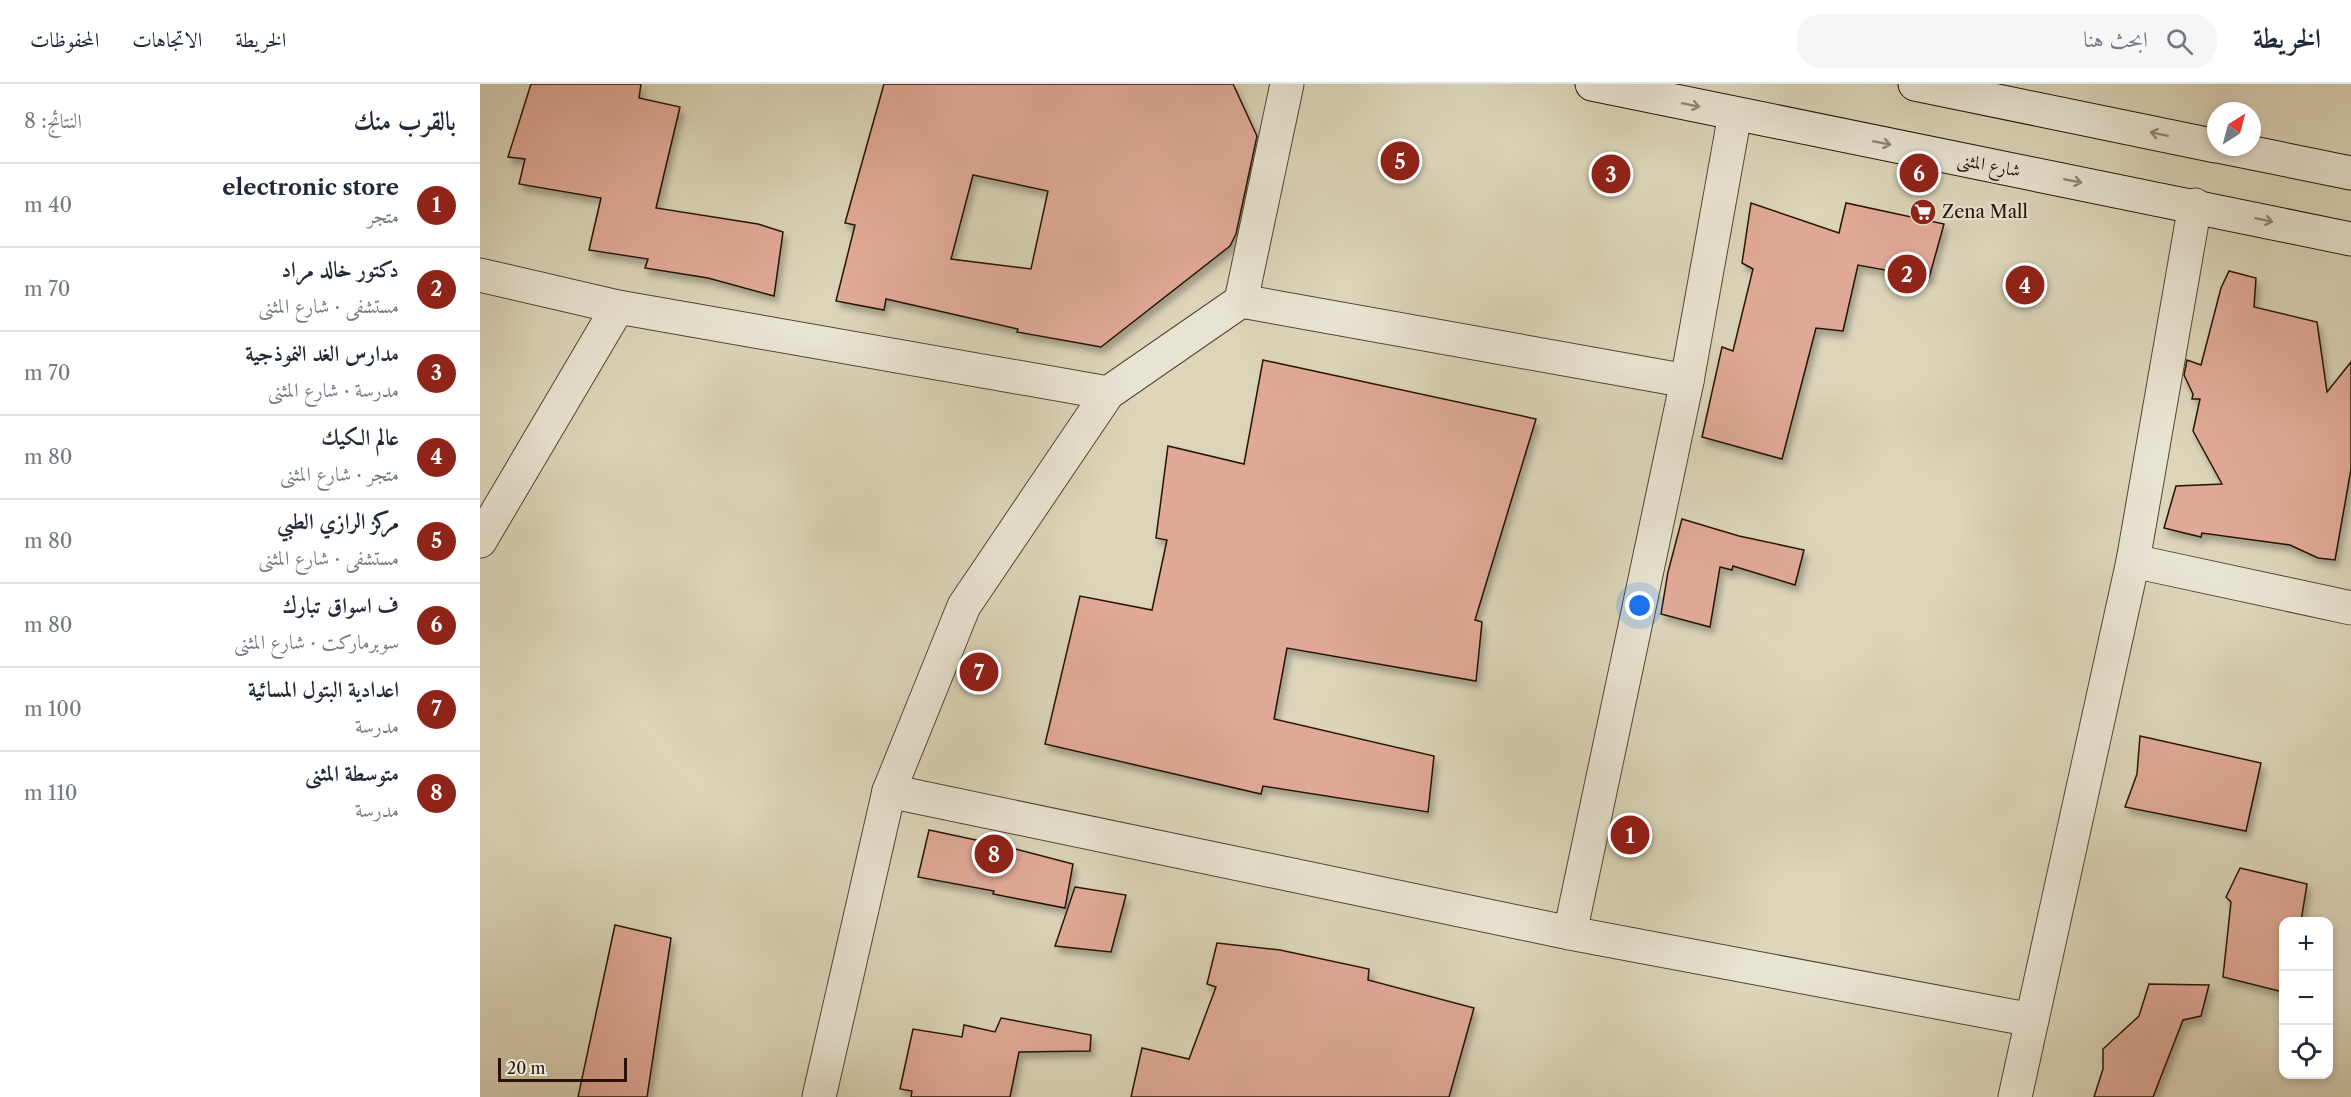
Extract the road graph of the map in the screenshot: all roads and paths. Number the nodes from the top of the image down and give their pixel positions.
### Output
1 (1287, 84) edge
2 (1592, 84) edge
3 (1915, 84) edge
4 (1735, 114) junction
5 (2207, 144) edge
6 (2261, 155) edge
7 (2351, 173) edge
8 (2194, 205) junction
9 (2351, 239) edge
10 (480, 275) edge
11 (1241, 301) junction
12 (618, 307) junction
13 (1687, 381) junction
14 (1108, 393) junction
15 (480, 541) edge
16 (2133, 561) junction
17 (2351, 608) edge
18 (889, 791) junction
19 (1570, 933) junction
20 (2032, 1020) junction
21 (819, 1097) edge
22 (2015, 1097) edge

1 - 11 street
2 -> 4 street, شارع المثنى
5 -> 3 street
4 -> 8 street, شارع المثنى
4 - 13 street
6 - 7 street
8 -> 9 street, شارع المثنى
8 - 16 street
10 - 12 street
11 - 13 street
11 - 14 street
12 - 14 street
12 - 15 street
13 - 19 street
14 - 18 street
16 - 17 street
16 - 20 street
18 - 19 street
18 - 21 street
19 - 20 street
20 - 22 street

